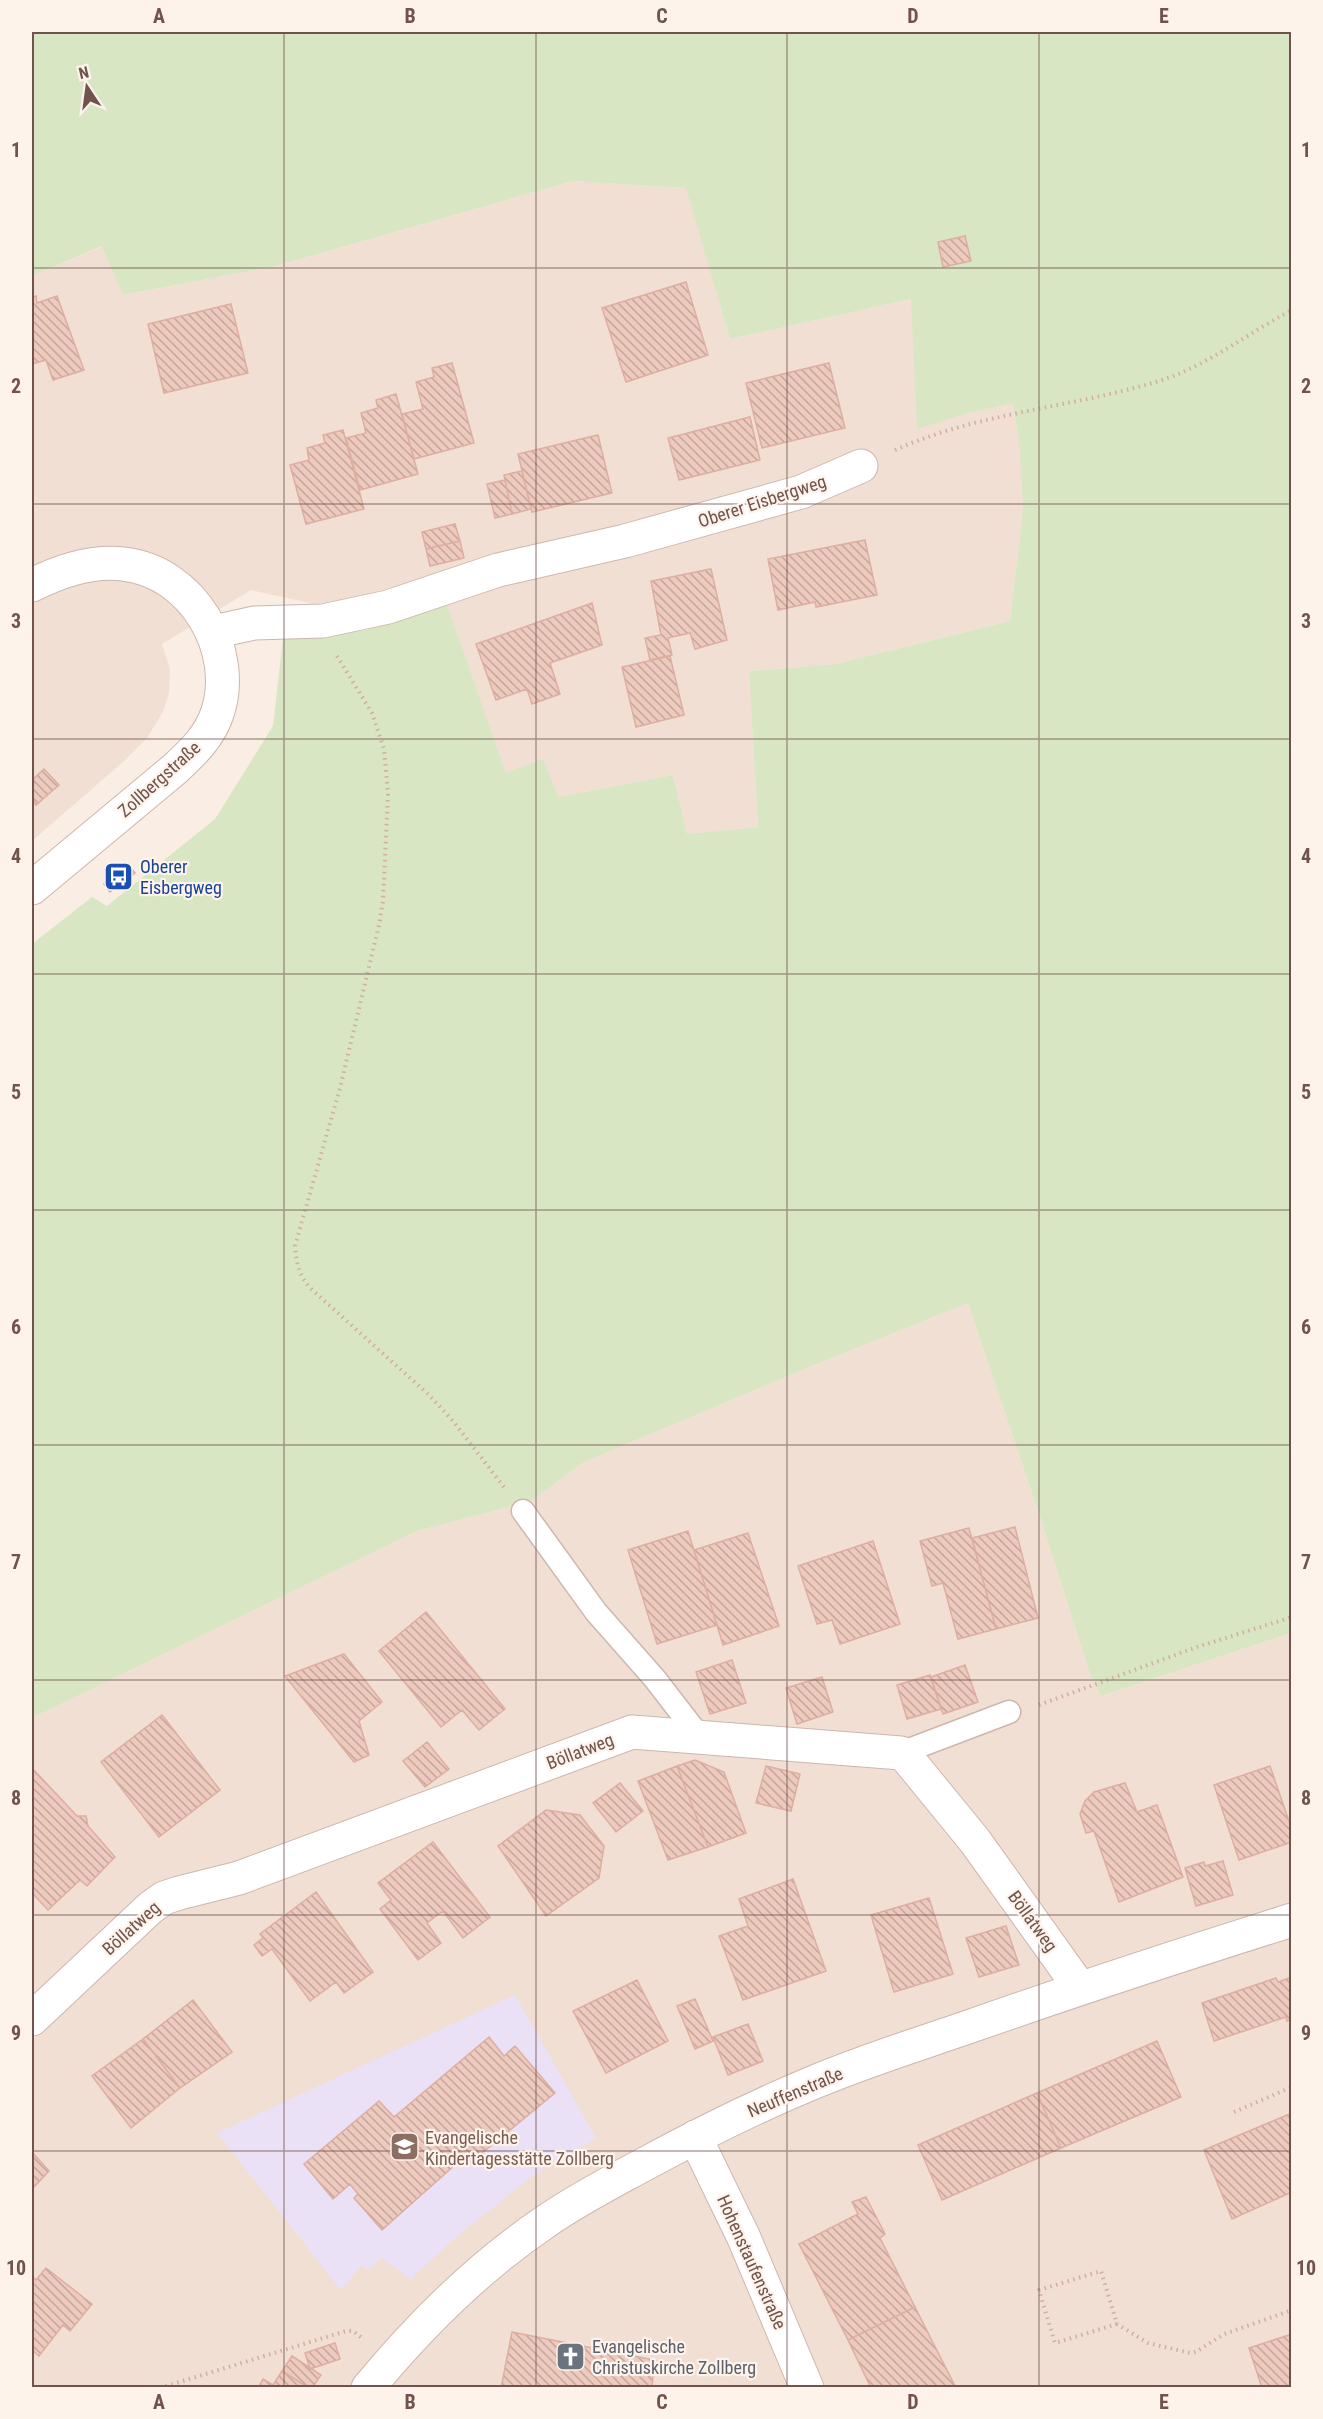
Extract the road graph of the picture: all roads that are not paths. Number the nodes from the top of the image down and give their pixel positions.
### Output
1 (861, 466) road end
2 (32, 585) edge
3 (213, 632) junction
4 (32, 888) edge
5 (523, 1511) road end
6 (1009, 1712) road end
7 (699, 1736) junction
8 (900, 1753) junction
9 (1292, 1920) edge
10 (1080, 1988) junction
11 (32, 2019) edge
12 (695, 2137) junction
13 (369, 2388) edge
14 (807, 2388) edge

1 - 3 street, Oberer Eisbergweg
2 - 3 street, Zollbergstraße
3 - 4 street, Zollbergstraße
5 - 7 lane
6 - 8 lane
7 - 8 street, Böllatweg
7 - 11 street, Böllatweg
8 - 10 street, Böllatweg
9 - 10 street, Neuffenstraße
10 - 12 street, Neuffenstraße
12 - 13 street, Neuffenstraße
12 - 14 street, Hohenstaufenstraße

